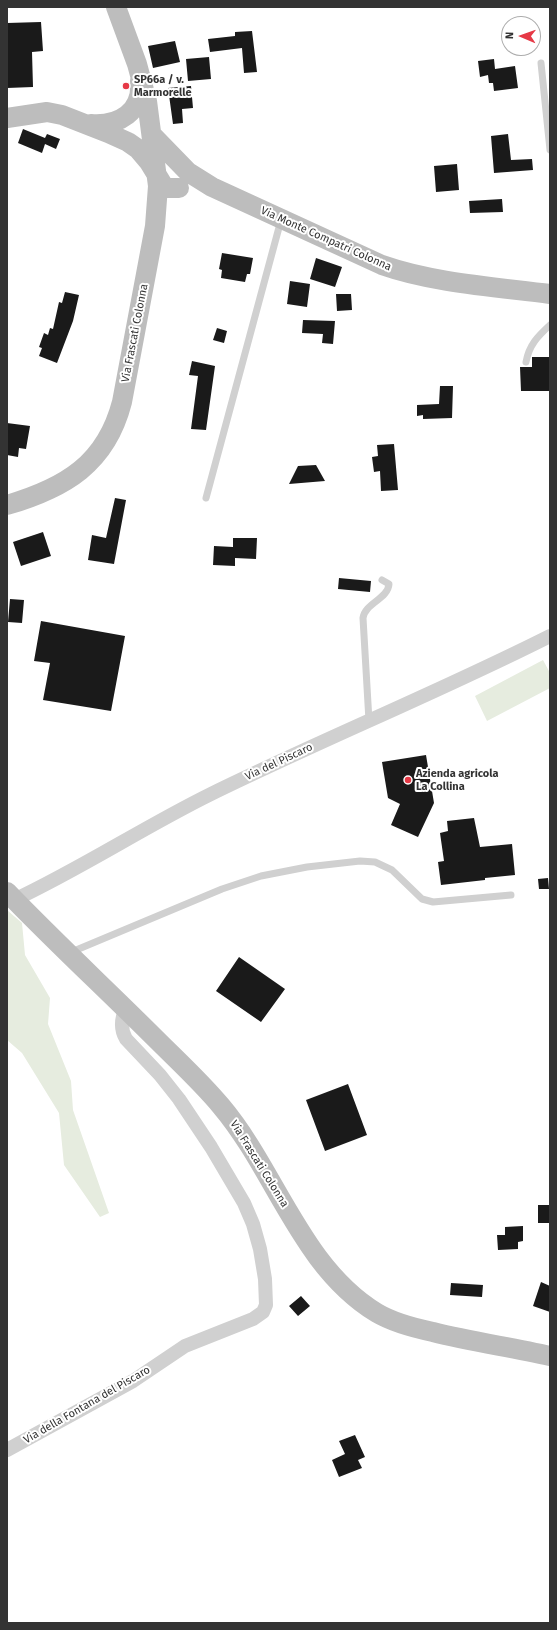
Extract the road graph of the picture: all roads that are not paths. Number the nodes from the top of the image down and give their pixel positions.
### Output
1 (116, 7) edge
2 (541, 63) dead end
3 (137, 64) junction
4 (7, 118) edge
5 (86, 124) junction
6 (153, 136) junction
7 (550, 150) edge
8 (180, 165) junction
9 (157, 175) junction
10 (179, 188) junction
11 (224, 194) junction
12 (281, 220) junction
13 (155, 226) junction
14 (550, 294) edge
15 (550, 325) edge
16 (526, 362) dead end
17 (206, 498) dead end
18 (7, 505) edge
19 (382, 580) dead end
20 (550, 636) edge
21 (369, 721) junction
22 (511, 895) dead end
23 (11, 896) edge
24 (69, 953) junction
25 (126, 1008) junction
26 (550, 1356) edge
27 (7, 1450) edge

1 - 3 street
2 - 7 lane
3 - 5 street
3 - 6 street, Via Frascati Colonna
4 - 5 street
5 - 9 street
6 - 8 street
6 - 9 street, Via Frascati Colonna
8 - 9 street
8 - 11 street
9 - 10 street
9 - 13 street, Via Frascati Colonna
10 - 11 street
10 - 13 street
11 - 12 street, Via Monte Compatri Colonna
12 - 14 street, Via Monte Compatri Colonna
12 - 17 lane
13 - 18 street, Via Frascati Colonna
15 - 16 lane
19 - 21 lane
20 - 21 street, Via del Piscaro
21 - 23 street, Via del Piscaro
22 - 24 lane
23 - 24 street, Via Frascati Colonna
24 - 25 street, Via Frascati Colonna
25 - 26 street, Via Frascati Colonna
25 - 27 street, Via della Fontana del Piscaro

